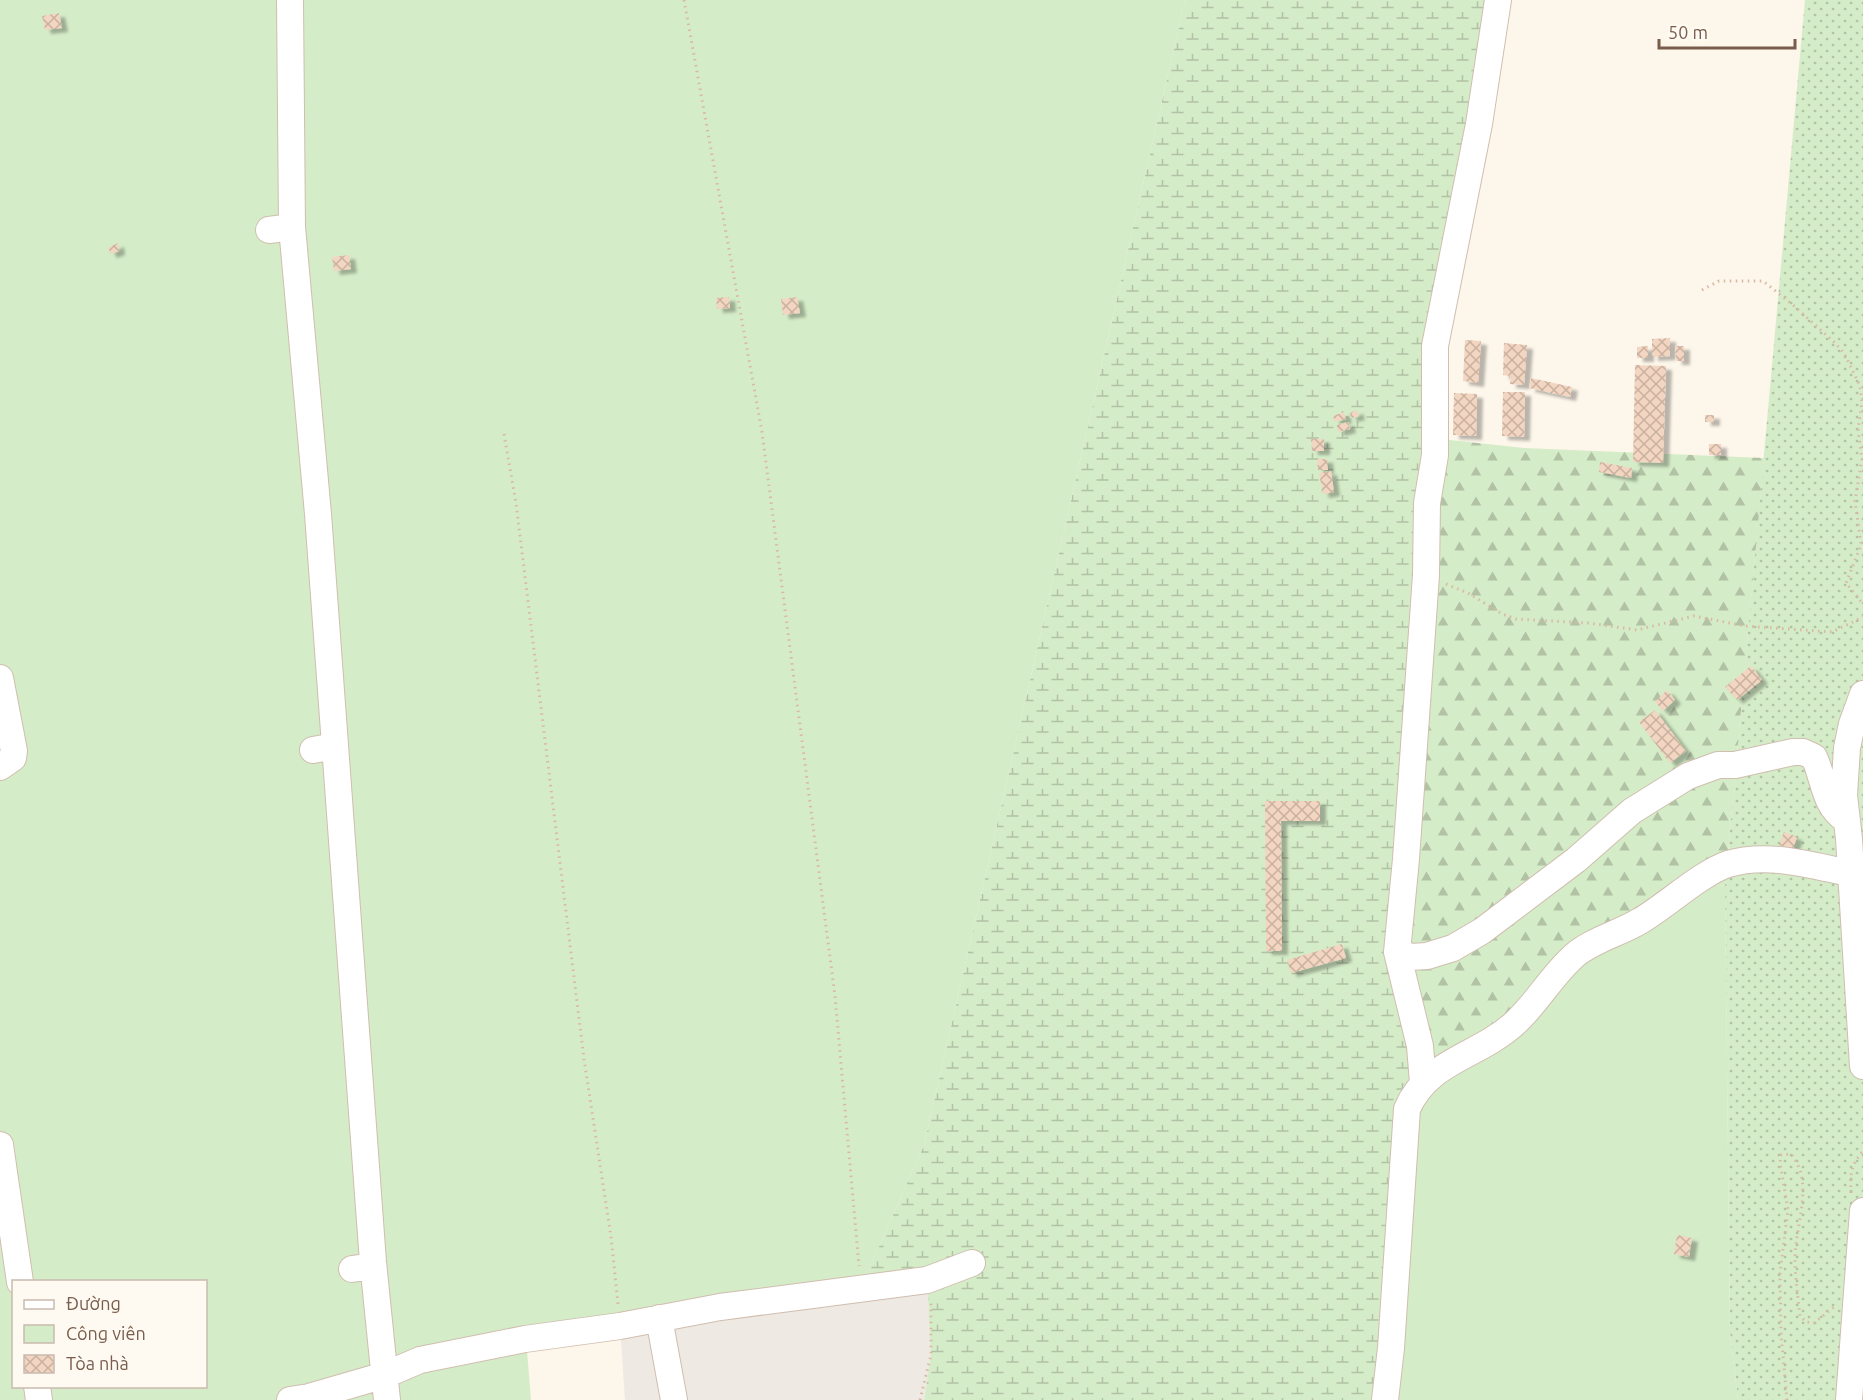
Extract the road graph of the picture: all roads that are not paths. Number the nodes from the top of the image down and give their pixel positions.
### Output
1 (290, 0) edge
2 (1498, 0) edge
3 (0, 678) edge
4 (1863, 694) edge
5 (0, 768) edge
6 (1845, 819) junction
7 (1849, 873) junction
8 (1397, 952) junction
9 (1863, 1066) edge
10 (1423, 1083) junction
11 (0, 1145) edge
12 (1857, 1206) edge
13 (972, 1263) dead end
14 (20, 1280) edge
15 (659, 1318) junction
16 (386, 1388) edge
17 (290, 1400) edge
18 (674, 1400) edge
19 (1385, 1400) edge
20 (1849, 1400) edge

1 - 16 street
2 - 8 street
3 - 5 street
4 - 6 street
6 - 7 street
6 - 8 street
7 - 9 street
7 - 10 street
8 - 10 street
10 - 19 street
11 - 14 street
12 - 20 street
13 - 15 street
15 - 16 street
15 - 18 street
16 - 17 street

